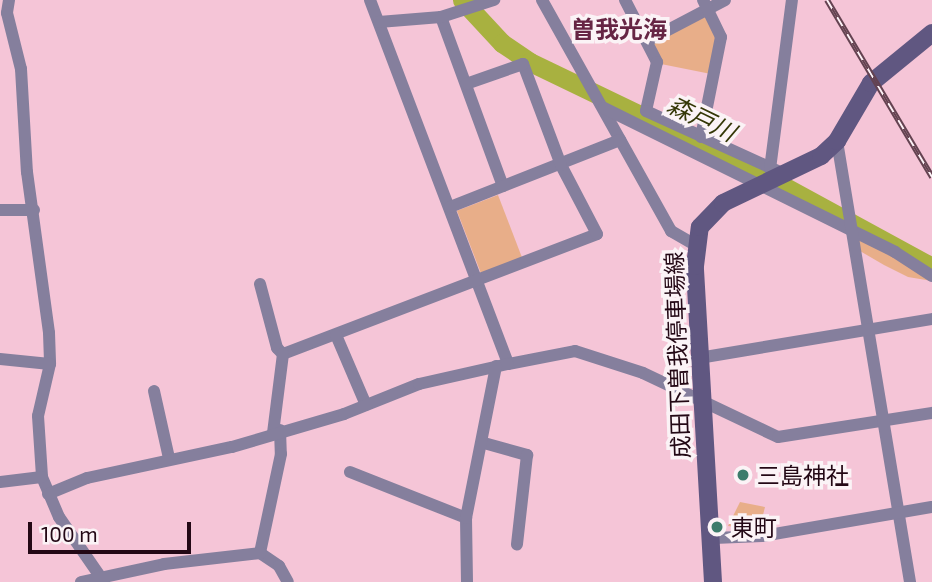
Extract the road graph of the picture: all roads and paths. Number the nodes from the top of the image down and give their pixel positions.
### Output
1 (9, 0) edge
2 (370, 0) edge
3 (494, 0) edge
4 (542, 0) edge
5 (625, 0) edge
6 (725, 0) edge
7 (792, 0) edge
8 (705, 4) edge
9 (441, 17) junction
10 (379, 22) junction
11 (932, 33) edge
12 (647, 41) junction
13 (466, 84) junction
14 (601, 104) junction
15 (701, 137) junction
16 (620, 140) junction
17 (837, 141) junction
18 (561, 165) junction
19 (776, 171) junction
20 (758, 184) junction
21 (503, 186) junction
22 (450, 207) junction
23 (0, 210) edge
24 (34, 210) junction
25 (852, 230) junction
26 (695, 245) junction
27 (932, 276) edge
28 (477, 279) junction
29 (260, 284) dead end
30 (932, 318) edge
31 (869, 329) junction
32 (336, 335) junction
33 (283, 354) junction
34 (699, 358) junction
35 (0, 359) edge
36 (50, 364) junction
37 (502, 365) junction
38 (154, 391) dead end
39 (702, 401) junction
40 (366, 405) junction
41 (932, 413) edge
42 (884, 421) junction
43 (277, 432) junction
44 (484, 443) junction
45 (169, 458) junction
46 (351, 472) dead end
47 (42, 477) junction
48 (0, 482) edge
49 (48, 494) junction
50 (932, 507) edge
51 (899, 512) junction
52 (466, 518) junction
53 (714, 538) junction
54 (517, 544) dead end
55 (260, 552) junction
56 (102, 579) edge
57 (80, 582) edge
58 (288, 582) edge
59 (467, 582) edge
60 (713, 582) edge
61 (910, 582) edge

1 - 24 street
2 - 10 street
3 - 9 street
4 - 14 street
5 - 12 street
6 - 8 street
7 - 19 street
8 - 12 street
8 - 15 street
9 - 10 street
9 - 13 street
10 - 22 street
11 - 17 main road, 成田下曽我停車場線
12 - 15 street
13 - 18 street
13 - 21 street
14 - 16 street
14 - 20 street
15 - 19 street
16 - 18 street
16 - 26 street
17 - 19 main road, 成田下曽我停車場線
17 - 25 street
18 - 21 street
18 - 28 street
19 - 20 main road, 成田下曽我停車場線
20 - 25 street
20 - 26 main road, 成田下曽我停車場線
21 - 22 street
22 - 28 street
23 - 24 street
24 - 36 street
25 - 27 street
25 - 31 street
26 - 34 main road, 成田下曽我停車場線
28 - 32 street
28 - 37 street
29 - 33 street
30 - 31 street
31 - 34 street
31 - 42 street
32 - 33 street
32 - 40 street
33 - 43 street
34 - 39 main road, 成田下曽我停車場線
35 - 36 street
36 - 47 street
37 - 39 street
37 - 40 street
37 - 44 street
38 - 45 street
39 - 42 street
39 - 53 main road, 成田下曽我停車場線
40 - 43 street
41 - 42 street
42 - 51 street
43 - 45 street
43 - 55 street
44 - 52 street
44 - 54 street
45 - 49 street
46 - 52 street
47 - 48 street
47 - 49 street
49 - 56 street
50 - 51 street
51 - 53 street
51 - 61 street
52 - 59 street
53 - 60 main road, 成田下曽我停車場線
55 - 56 street
55 - 58 street
56 - 57 street

